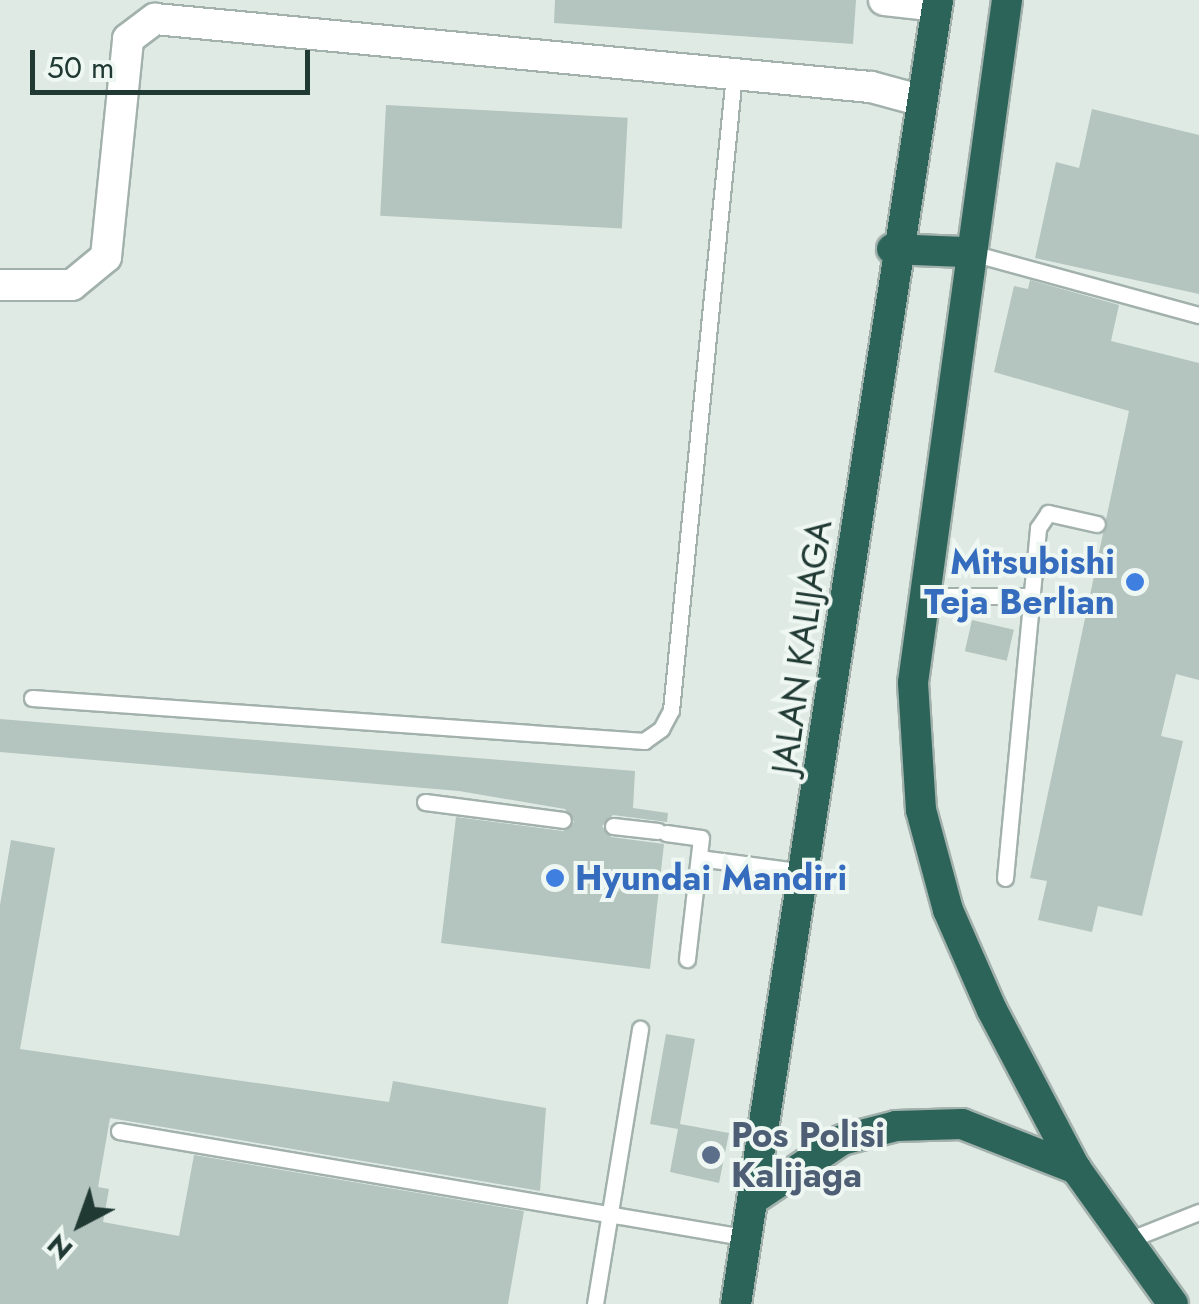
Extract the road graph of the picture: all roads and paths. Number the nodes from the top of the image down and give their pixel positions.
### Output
1 (884, 0) edge
2 (1007, 0) edge
3 (937, 3) edge
4 (734, 74) junction
5 (919, 100) junction
6 (892, 248) junction
7 (968, 252) junction
8 (0, 285) edge
9 (1199, 315) edge
10 (1097, 524) dead end
11 (924, 596) junction
12 (1031, 596) junction
13 (32, 698) dead end
14 (425, 802) dead end
15 (563, 820) dead end
16 (614, 826) dead end
17 (699, 858) junction
18 (808, 872) junction
19 (1005, 878) dead end
20 (687, 958) dead end
21 (640, 1029) dead end
22 (119, 1132) dead end
23 (1076, 1169) junction
24 (756, 1198) junction
25 (1199, 1212) edge
26 (610, 1214) junction
27 (749, 1238) junction
28 (1126, 1241) junction
29 (595, 1304) edge
30 (736, 1304) edge
31 (1173, 1304) edge

1 - 3 street
2 - 7 highway
3 - 5 highway, JALAN KALIJAGA
4 - 5 street
4 - 8 street
4 - 13 lane
5 - 6 highway, JALAN KALIJAGA
6 - 7 highway
6 - 18 highway, JALAN KALIJAGA
7 - 9 lane
7 - 11 highway
10 - 12 lane
11 - 12 lane
11 - 23 highway
12 - 19 lane
14 - 15 lane
16 - 17 lane
17 - 18 lane
17 - 20 lane
18 - 24 highway, JALAN KALIJAGA
21 - 26 lane
22 - 26 lane
23 - 24 highway
23 - 28 highway
24 - 27 highway, JALAN KALIJAGA
25 - 28 lane
26 - 27 lane
26 - 29 lane
27 - 30 highway, JALAN KALIJAGA
28 - 31 highway

